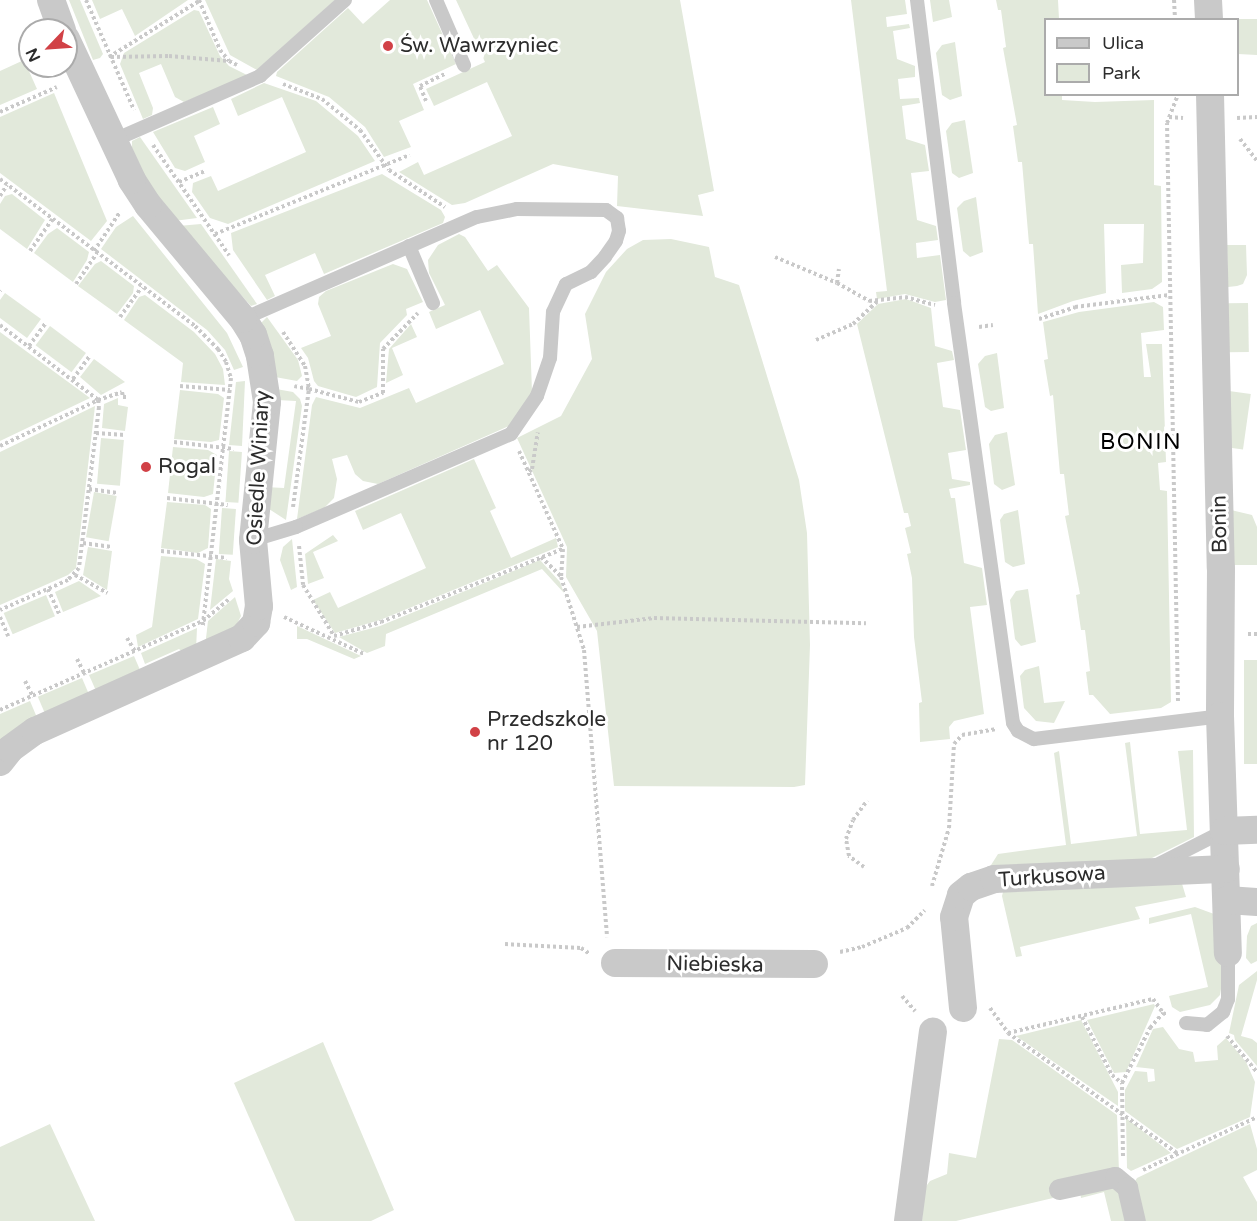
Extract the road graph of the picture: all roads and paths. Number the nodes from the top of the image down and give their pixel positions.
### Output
1 (51, 0) edge
2 (86, 0) edge
3 (200, 0) edge
4 (345, 0) edge
5 (436, 0) edge
6 (917, 0) edge
7 (1174, 0) edge
8 (1208, 0) edge
9 (58, 18) edge
10 (1175, 18) edge
11 (1209, 18) edge
12 (110, 57) junction
13 (103, 61) dead end
14 (229, 61) junction
15 (464, 65) joint
16 (78, 66) edge
17 (260, 76) junction
18 (46, 92) dead end
19 (1177, 96) edge
20 (1210, 96) edge
21 (426, 101) dead end
22 (0, 111) edge
23 (1257, 117) edge
24 (1231, 118) dead end
25 (141, 128) junction
26 (112, 141) junction
27 (410, 155) dead end
28 (384, 165) junction
29 (205, 171) dead end
30 (0, 179) edge
31 (179, 182) junction
32 (8, 185) junction
33 (0, 196) edge
34 (52, 219) junction
35 (460, 223) junction
36 (113, 224) dead end
37 (215, 234) junction
38 (409, 246) junction
39 (30, 251) dead end
40 (96, 252) junction
41 (775, 257) dead end
42 (234, 262) dead end
43 (839, 269) dead end
44 (837, 283) junction
45 (76, 284) dead end
46 (142, 287) junction
47 (1169, 295) junction
48 (905, 297) dead end
49 (877, 301) junction
50 (433, 303) joint
51 (254, 314) junction
52 (120, 317) dead end
53 (1039, 319) dead end
54 (46, 323) dead end
55 (0, 325) edge
56 (816, 340) dead end
57 (29, 346) junction
58 (90, 356) dead end
59 (231, 378) junction
60 (73, 380) junction
61 (264, 380) junction
62 (180, 386) dead end
63 (309, 389) junction
64 (230, 390) junction
65 (129, 398) dead end
66 (98, 400) junction
67 (96, 433) junction
68 (511, 434) junction
69 (125, 435) dead end
70 (174, 442) dead end
71 (0, 446) edge
72 (224, 448) junction
73 (89, 489) junction
74 (118, 493) dead end
75 (167, 498) dead end
76 (217, 504) junction
77 (296, 527) junction
78 (253, 540) junction
79 (83, 543) junction
80 (112, 547) dead end
81 (563, 549) junction
82 (161, 551) dead end
83 (210, 557) junction
84 (542, 557) junction
85 (75, 575) junction
86 (561, 577) junction
87 (48, 589) junction
88 (106, 593) dead end
89 (259, 606) junction
90 (0, 610) edge
91 (59, 614) dead end
92 (0, 617) edge
93 (203, 621) junction
94 (866, 623) dead end
95 (577, 627) junction
96 (8, 636) dead end
97 (334, 637) junction
98 (364, 654) dead end
99 (200, 658) junction
100 (1178, 709) dead end
101 (0, 710) edge
102 (1220, 716) junction
103 (1011, 719) junction
104 (0, 762) edge
105 (867, 801) dead end
106 (1257, 830) edge
107 (1224, 831) junction
108 (864, 867) dead end
109 (1226, 869) junction
110 (1146, 871) junction
111 (931, 893) dead end
112 (1227, 900) junction
113 (1257, 902) edge
114 (928, 903) dead end
115 (505, 944) dead end
116 (1228, 953) joint
117 (825, 958) joint
118 (603, 959) junction
119 (963, 1008) dead end
120 (1163, 1013) junction
121 (997, 1014) dead end
122 (1082, 1017) junction
123 (1215, 1021) junction
124 (1186, 1023) joint
125 (933, 1032) dead end
126 (1008, 1033) junction
127 (1257, 1072) edge
128 (1122, 1083) junction
129 (1122, 1112) junction
130 (1257, 1117) edge
131 (1177, 1154) junction
132 (1124, 1181) junction
133 (1059, 1190) dead end
134 (908, 1221) edge
135 (1135, 1221) edge

1 - 9 street
2 - 12 path
3 - 12 path
3 - 14 path
4 - 17 lane
5 - 15 lane
6 - 103 lane
7 - 10 path
8 - 11 street
12 - 13 path
12 - 14 path
12 - 25 path
14 - 17 path
15 - 21 path
16 - 26 street, Osiedle Winiary
17 - 25 lane
17 - 28 path
18 - 22 path
19 - 47 path
20 - 102 street, Bonin
23 - 24 path
25 - 26 lane
25 - 31 path
26 - 51 street, Osiedle Winiary
27 - 28 path
28 - 35 path
28 - 37 path
29 - 31 path
30 - 32 path
31 - 37 path
32 - 33 path
32 - 34 path
34 - 39 path
34 - 40 path
35 - 38 lane
35 - 68 lane
36 - 40 path
37 - 42 path
38 - 50 lane
38 - 51 lane
40 - 45 path
40 - 46 path
41 - 44 path
43 - 44 path
44 - 49 path
46 - 52 path
46 - 59 path
47 - 53 path
47 - 100 path
48 - 49 path
49 - 56 path
50 - 63 path
51 - 61 street, Osiedle Winiary
51 - 63 path
54 - 57 path
55 - 57 path
57 - 60 path
58 - 60 path
59 - 61 path
59 - 64 path
60 - 66 path
61 - 63 path
61 - 78 street, Osiedle Winiary
62 - 64 path
63 - 77 path
64 - 72 path
65 - 66 path
66 - 67 path
66 - 71 path
67 - 69 path
67 - 73 path
68 - 77 lane
68 - 81 path
70 - 72 path
72 - 76 path
73 - 74 path
73 - 79 path
75 - 76 path
76 - 83 path
77 - 78 lane
77 - 97 path
78 - 89 street, Osiedle Winiary
79 - 80 path
79 - 85 path
81 - 84 path
81 - 86 path
82 - 83 path
83 - 93 path
84 - 86 path
84 - 97 path
85 - 87 path
85 - 88 path
86 - 95 path
87 - 90 path
87 - 91 path
89 - 97 path
89 - 99 street, Osiedle Winiary
92 - 96 path
93 - 99 path
93 - 101 path
94 - 95 path
95 - 118 path
97 - 98 path
99 - 104 street, Osiedle Winiary
102 - 103 lane
102 - 107 street, Bonin
103 - 111 path
105 - 108 path
106 - 107 street
107 - 109 street, Bonin
107 - 110 lane
109 - 110 street, Turkusowa
109 - 112 street, Bonin
110 - 119 street, Turkusowa
112 - 113 street
112 - 116 street, Bonin
114 - 117 path
115 - 118 path
116 - 123 lane
117 - 118 street, Niebieska
120 - 122 path
120 - 124 path
120 - 128 path
121 - 126 path
122 - 126 path
122 - 128 path
123 - 124 lane
123 - 127 path
125 - 134 street
126 - 129 path
128 - 129 path
129 - 131 path
129 - 132 path
130 - 131 path
131 - 132 path
132 - 133 street
132 - 135 street

